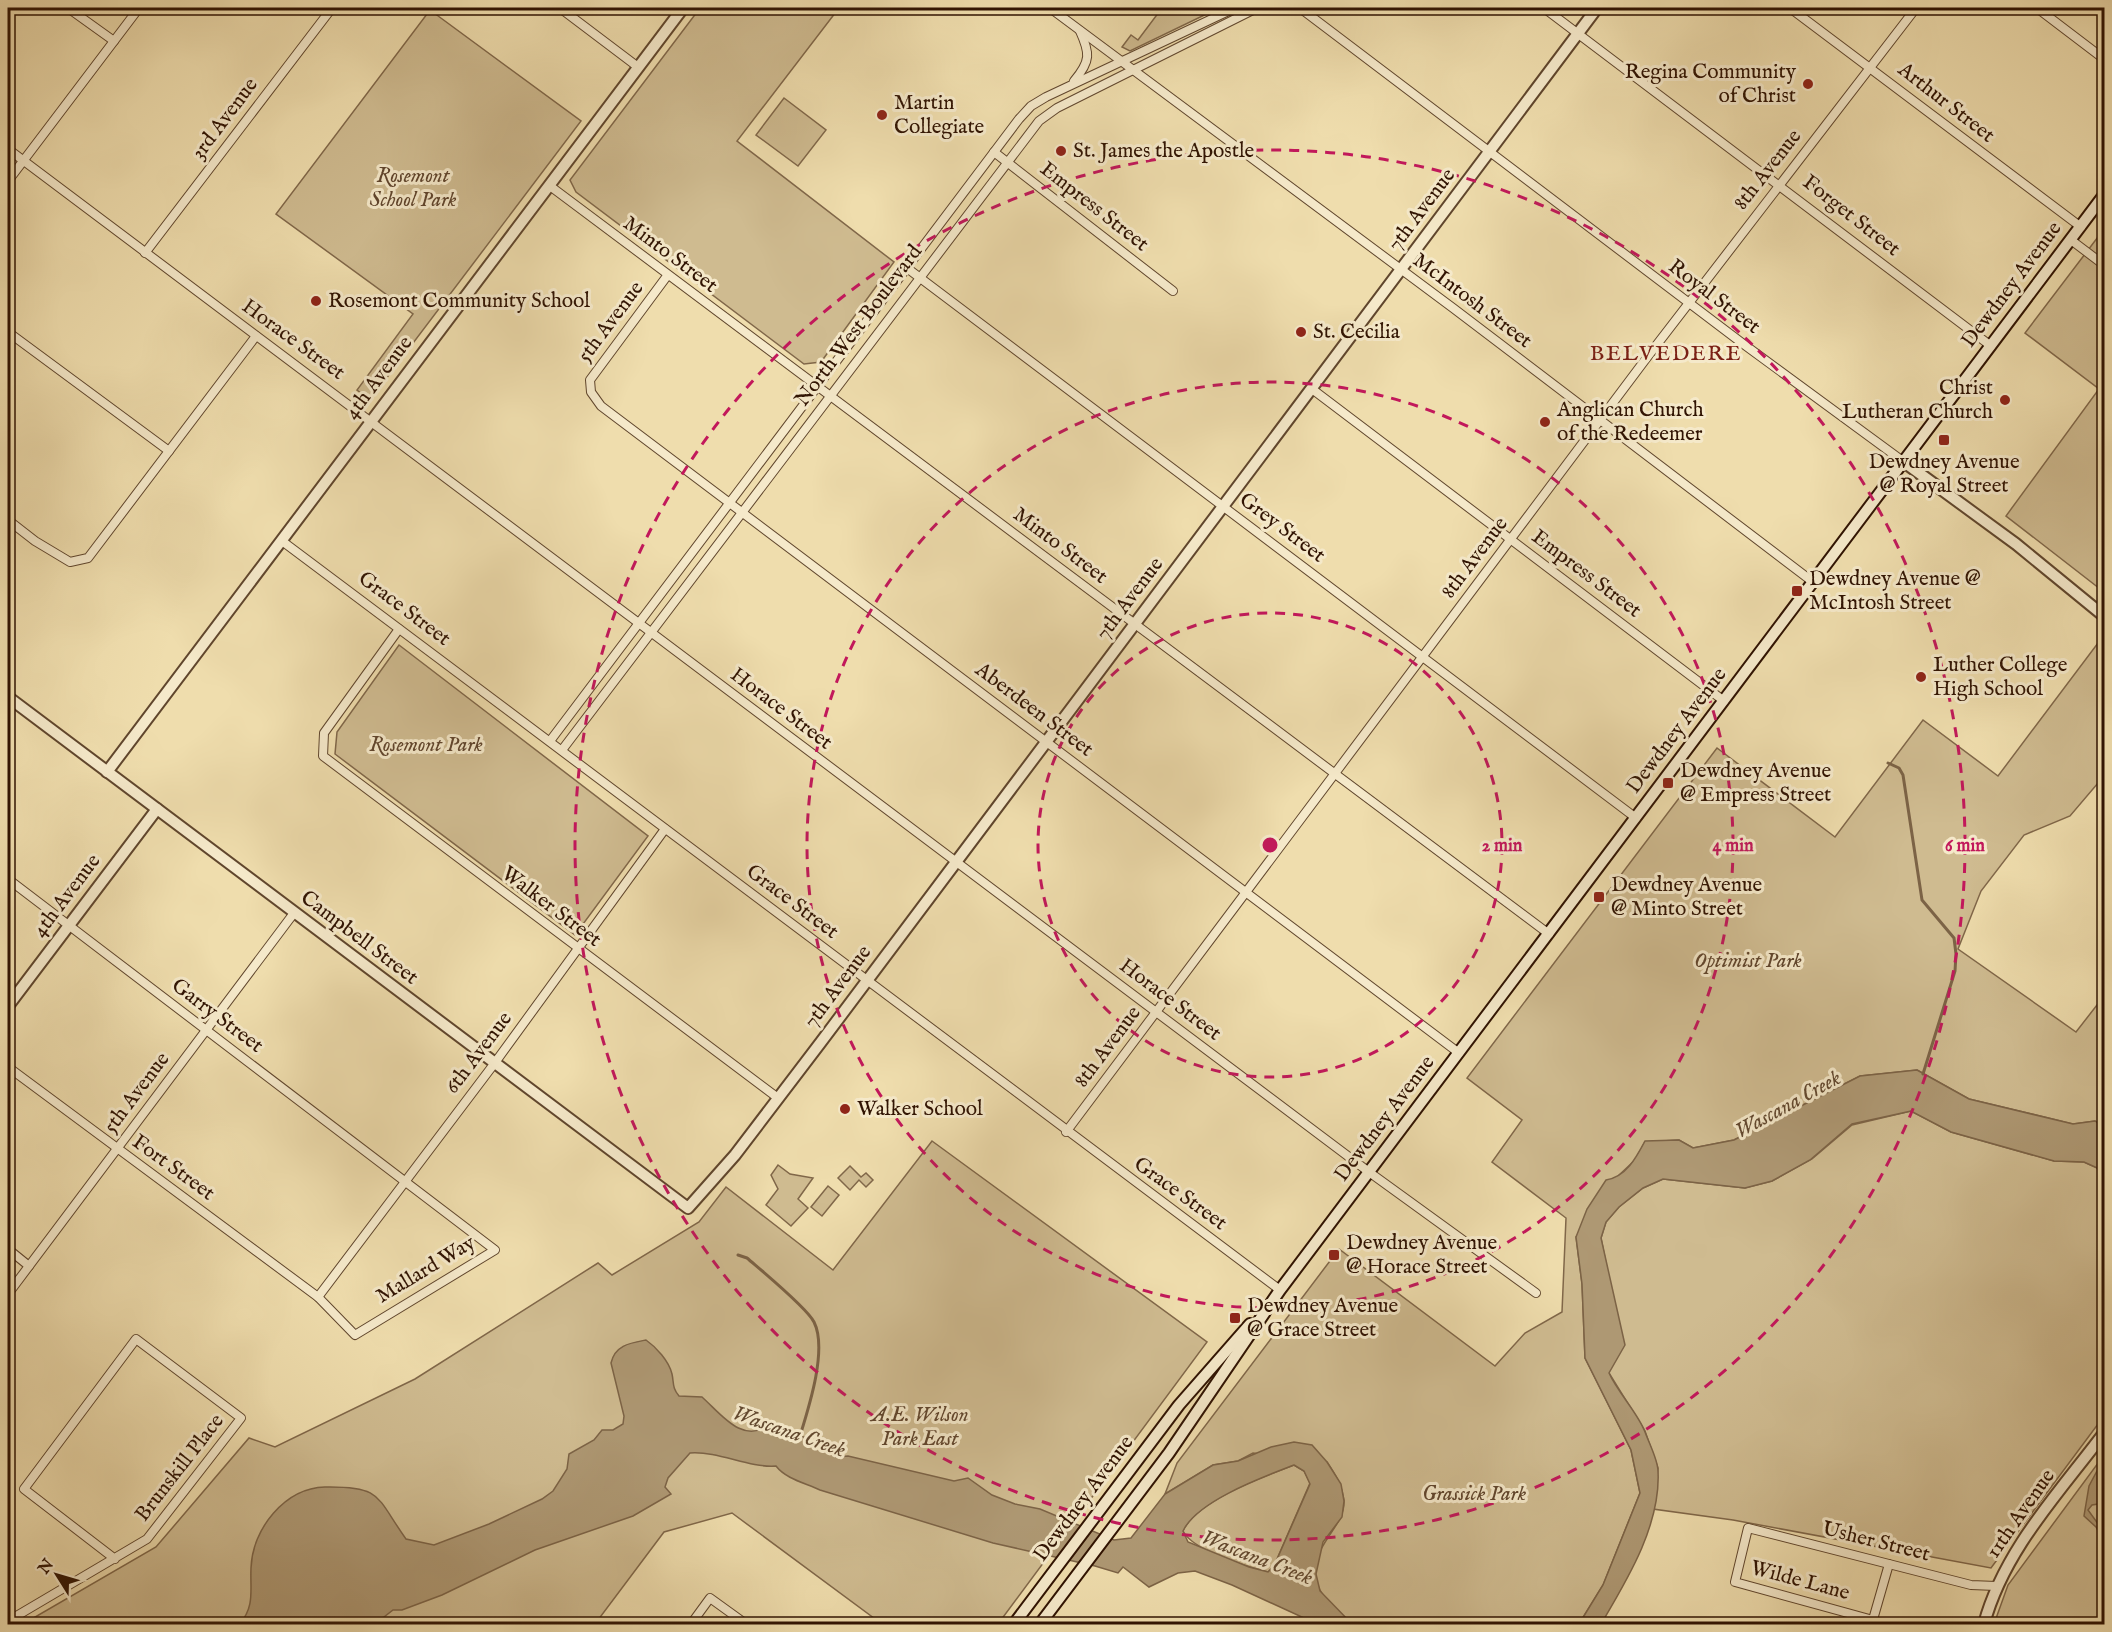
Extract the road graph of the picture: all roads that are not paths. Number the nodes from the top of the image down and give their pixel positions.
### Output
1 (68, 8) edge
2 (139, 8) edge
3 (332, 8) edge
4 (560, 8) edge
5 (683, 8) edge
6 (1050, 8) edge
7 (1235, 8) edge
8 (1257, 8) edge
9 (1300, 8) edge
10 (1544, 8) edge
11 (1598, 8) edge
12 (1790, 8) edge
13 (1916, 8) edge
14 (2037, 8) edge
15 (1079, 29) junction
16 (1579, 33) junction
17 (114, 41) junction
18 (2104, 59) edge
19 (1121, 62) junction
20 (638, 67) junction
21 (1870, 67) junction
22 (1132, 69) junction
23 (1072, 84) junction
24 (8, 149) edge
25 (1490, 151) junction
26 (994, 152) junction
27 (24, 161) junction
28 (1006, 162) junction
29 (8, 182) edge
30 (1780, 184) junction
31 (550, 186) junction
32 (2104, 195) edge
33 (2081, 227) junction
34 (2071, 240) junction
35 (145, 253) junction
36 (2104, 265) edge
37 (906, 268) junction
38 (1401, 270) junction
39 (667, 276) junction
40 (919, 277) junction
41 (1173, 291) dead end
42 (1690, 303) junction
43 (8, 332) edge
44 (256, 336) junction
45 (1991, 346) junction
46 (818, 386) junction
47 (1312, 389) junction
48 (591, 392) joint
49 (830, 395) junction
50 (1600, 420) junction
51 (371, 421) junction
52 (169, 451) junction
53 (1904, 462) junction
54 (730, 502) junction
55 (1224, 507) junction
56 (742, 512) junction
57 (8, 520) edge
58 (1511, 540) junction
59 (282, 541) junction
60 (1813, 582) junction
61 (2104, 616) edge
62 (638, 624) junction
63 (1135, 625) junction
64 (399, 629) junction
65 (651, 633) junction
66 (1424, 657) junction
67 (8, 697) edge
68 (1724, 700) junction
69 (550, 741) junction
70 (1046, 742) junction
71 (562, 750) junction
72 (107, 772) junction
73 (1336, 774) junction
74 (157, 809) junction
75 (1635, 818) junction
76 (665, 829) junction
77 (956, 862) junction
78 (8, 879) edge
79 (1246, 892) junction
80 (294, 913) junction
81 (69, 925) junction
82 (1549, 934) junction
83 (577, 949) junction
84 (866, 981) junction
85 (8, 1006) edge
86 (1157, 1012) junction
87 (206, 1031) junction
88 (1459, 1053) junction
89 (494, 1064) junction
90 (8, 1067) edge
91 (778, 1098) junction
92 (1066, 1132) junction
93 (117, 1149) junction
94 (1370, 1172) junction
95 (406, 1181) junction
96 (688, 1208) joint
97 (8, 1249) edge
98 (28, 1266) junction
99 (1281, 1290) junction
100 (1536, 1293) dead end
101 (8, 1294) edge
102 (318, 1297) junction
103 (2104, 1433) edge
104 (1749, 1528) joint
105 (115, 1559) junction
106 (1889, 1564) junction
107 (1996, 1586) junction
108 (8, 1621) edge
109 (1873, 1622) edge
110 (691, 1624) edge
111 (746, 1624) edge
112 (1014, 1624) edge
113 (1040, 1624) edge
114 (1984, 1624) edge

1 - 17 street
2 - 17 street
3 - 35 street, 3rd Avenue
4 - 20 street
5 - 20 street, 4th Avenue
6 - 15 street, McIntosh Street
7 - 19 street, North West Boulevard
8 - 22 street, North West Boulevard
9 - 25 street, Royal Street
10 - 16 street, Forget Street
11 - 16 street, 7th Avenue
12 - 21 street, Arthur Street
13 - 21 street, 8th Avenue
14 - 18 street
15 - 19 street, McIntosh Street
15 - 23 street
16 - 25 street, 7th Avenue
16 - 30 street, Forget Street
17 - 27 street
19 - 22 street, McIntosh Street
19 - 23 street, North West Boulevard
20 - 31 street, 4th Avenue
21 - 30 street, 8th Avenue
21 - 33 street, Arthur Street
22 - 28 street, North West Boulevard
22 - 38 street, McIntosh Street
23 - 26 street, North West Boulevard
24 - 27 street, Horace Street
25 - 38 street, 7th Avenue
25 - 42 street, Royal Street
26 - 28 street, Empress Street
26 - 37 street, North West Boulevard
27 - 29 street
27 - 35 street, Horace Street
28 - 40 street, North West Boulevard
28 - 41 street, Empress Street
30 - 42 street, 8th Avenue
30 - 45 street, Forget Street
31 - 39 street, Minto Street
31 - 51 street, 4th Avenue
32 - 33 street, Dewdney Avenue
33 - 34 street, Dewdney Avenue
34 - 36 street
34 - 45 street, Dewdney Avenue
35 - 44 street, Horace Street
37 - 40 street, Grey Street
37 - 46 street, North West Boulevard
38 - 47 street, 7th Avenue
38 - 50 street, McIntosh Street
39 - 46 street, Minto Street
39 - 48 street, 5th Avenue
40 - 49 street, North West Boulevard
40 - 55 street, Grey Street
42 - 50 street, 8th Avenue
42 - 53 street, Royal Street
43 - 52 street
44 - 51 street, Horace Street
44 - 52 street
45 - 53 street, Dewdney Avenue
46 - 49 street, Minto Street
46 - 54 street, North West Boulevard
47 - 55 street, 7th Avenue
47 - 58 street, Empress Street
48 - 54 street, Aberdeen Street
49 - 56 street, North West Boulevard
49 - 63 street, Minto Street
50 - 58 street, 8th Avenue
50 - 60 street, McIntosh Street
51 - 59 street, 4th Avenue
51 - 62 street, Horace Street
52 - 57 street
53 - 60 street, Dewdney Avenue
53 - 61 street, Royal Street
54 - 56 street, Aberdeen Street
54 - 62 street, North West Boulevard
55 - 63 street, 7th Avenue
55 - 66 street, Grey Street
56 - 65 street, North West Boulevard
56 - 70 street, Aberdeen Street
58 - 66 street, 8th Avenue
58 - 68 street, Empress Street
59 - 64 street, Grace Street
59 - 72 street, 4th Avenue
60 - 68 street, Dewdney Avenue
62 - 65 street, Horace Street
62 - 69 street, North West Boulevard
63 - 70 street, 7th Avenue
63 - 73 street, Minto Street
64 - 69 street, Grace Street
64 - 83 street, Walker Street
65 - 71 street, North West Boulevard
65 - 77 street, Horace Street
66 - 73 street, 8th Avenue
66 - 75 street, Grey Street
67 - 72 street, Campbell Street
68 - 75 street, Dewdney Avenue
69 - 71 street, Grace Street
70 - 77 street, 7th Avenue
70 - 79 street, Aberdeen Street
71 - 76 street, Grace Street
72 - 74 street, Campbell Street
73 - 79 street, 8th Avenue
73 - 82 street, Minto Street
74 - 80 street, Campbell Street
74 - 81 street, 4th Avenue
75 - 82 street, Dewdney Avenue
76 - 83 street, 6th Avenue
76 - 84 street, Grace Street
77 - 84 street, 7th Avenue
77 - 86 street, Horace Street
78 - 81 street, Garry Street
79 - 86 street, 8th Avenue
79 - 88 street, Aberdeen Street
80 - 87 street, 5th Avenue
80 - 89 street, Campbell Street
81 - 85 street, 4th Avenue
81 - 87 street, Garry Street
82 - 88 street, Dewdney Avenue
83 - 89 street, 6th Avenue
83 - 91 street, Walker Street
84 - 91 street, 7th Avenue
84 - 92 street, Grace Street
86 - 92 street, 8th Avenue
86 - 94 street, Horace Street
87 - 93 street, 5th Avenue
87 - 95 street, Garry Street
88 - 94 street, Dewdney Avenue
89 - 95 street, 6th Avenue
89 - 96 street, Campbell Street
90 - 93 street, Fort Street
91 - 96 street, 7th Avenue
92 - 99 street, Grace Street
93 - 98 street, 5th Avenue
93 - 102 street, Fort Street
94 - 99 street, Dewdney Avenue
94 - 100 street, Horace Street
95 - 102 street, 6th Avenue
95 - 102 street, Mallard Way
97 - 98 street
98 - 101 street, 5th Avenue
99 - 112 street, Dewdney Avenue
99 - 113 street, Dewdney Avenue
103 - 107 street, 11th Avenue
104 - 106 street, Usher Street
104 - 109 street, Wilde Lane
105 - 105 street, Brunskill Place
105 - 108 street, Brunskill Place
106 - 107 street, Usher Street
106 - 109 street
107 - 114 street, 11th Avenue
110 - 111 street

